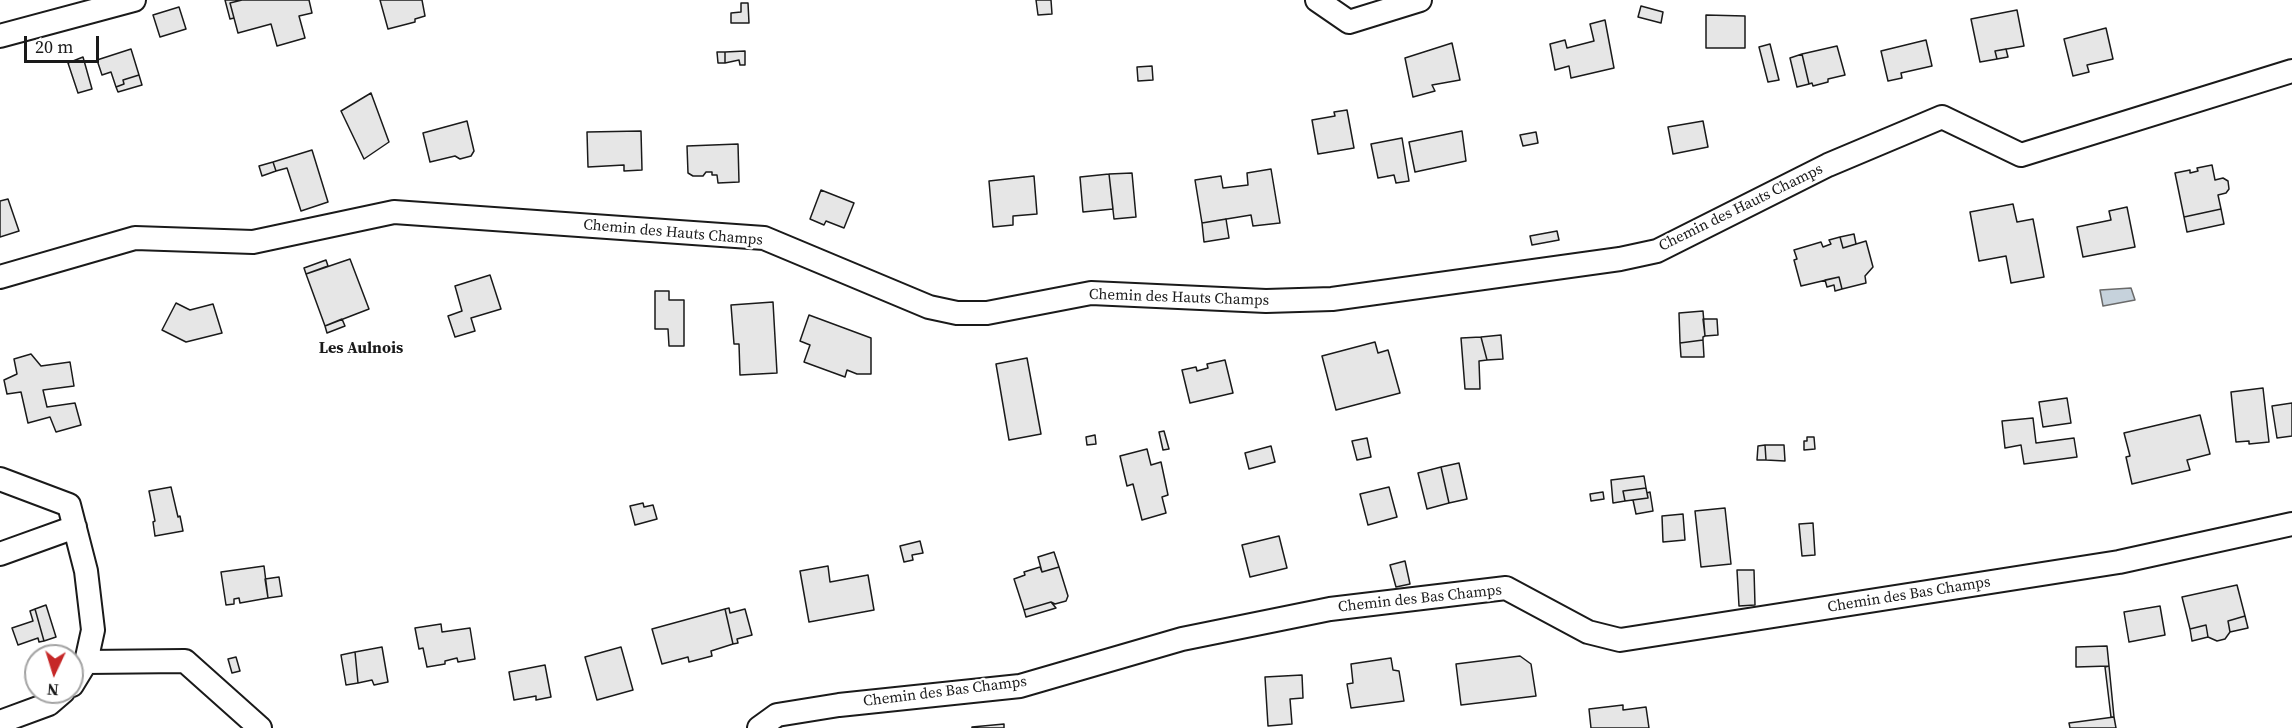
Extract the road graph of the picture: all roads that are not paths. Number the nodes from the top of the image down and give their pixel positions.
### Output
1 (134, 0) edge
2 (1317, 0) edge
3 (1420, 0) edge
4 (0, 36) edge
5 (2292, 71) edge
6 (0, 277) edge
7 (0, 479) edge
8 (2292, 524) edge
9 (75, 527) junction
10 (0, 554) edge
11 (86, 662) junction
12 (84, 665) edge
13 (49, 704) edge
14 (0, 722) edge
15 (260, 728) edge
16 (759, 728) edge

1 - 4 street
2 - 3 street
5 - 6 street, Chemin des Hauts Champs
7 - 9 street
8 - 16 street, Chemin des Bas Champs
9 - 10 street
9 - 11 street
11 - 12 street
11 - 15 street
13 - 14 street

